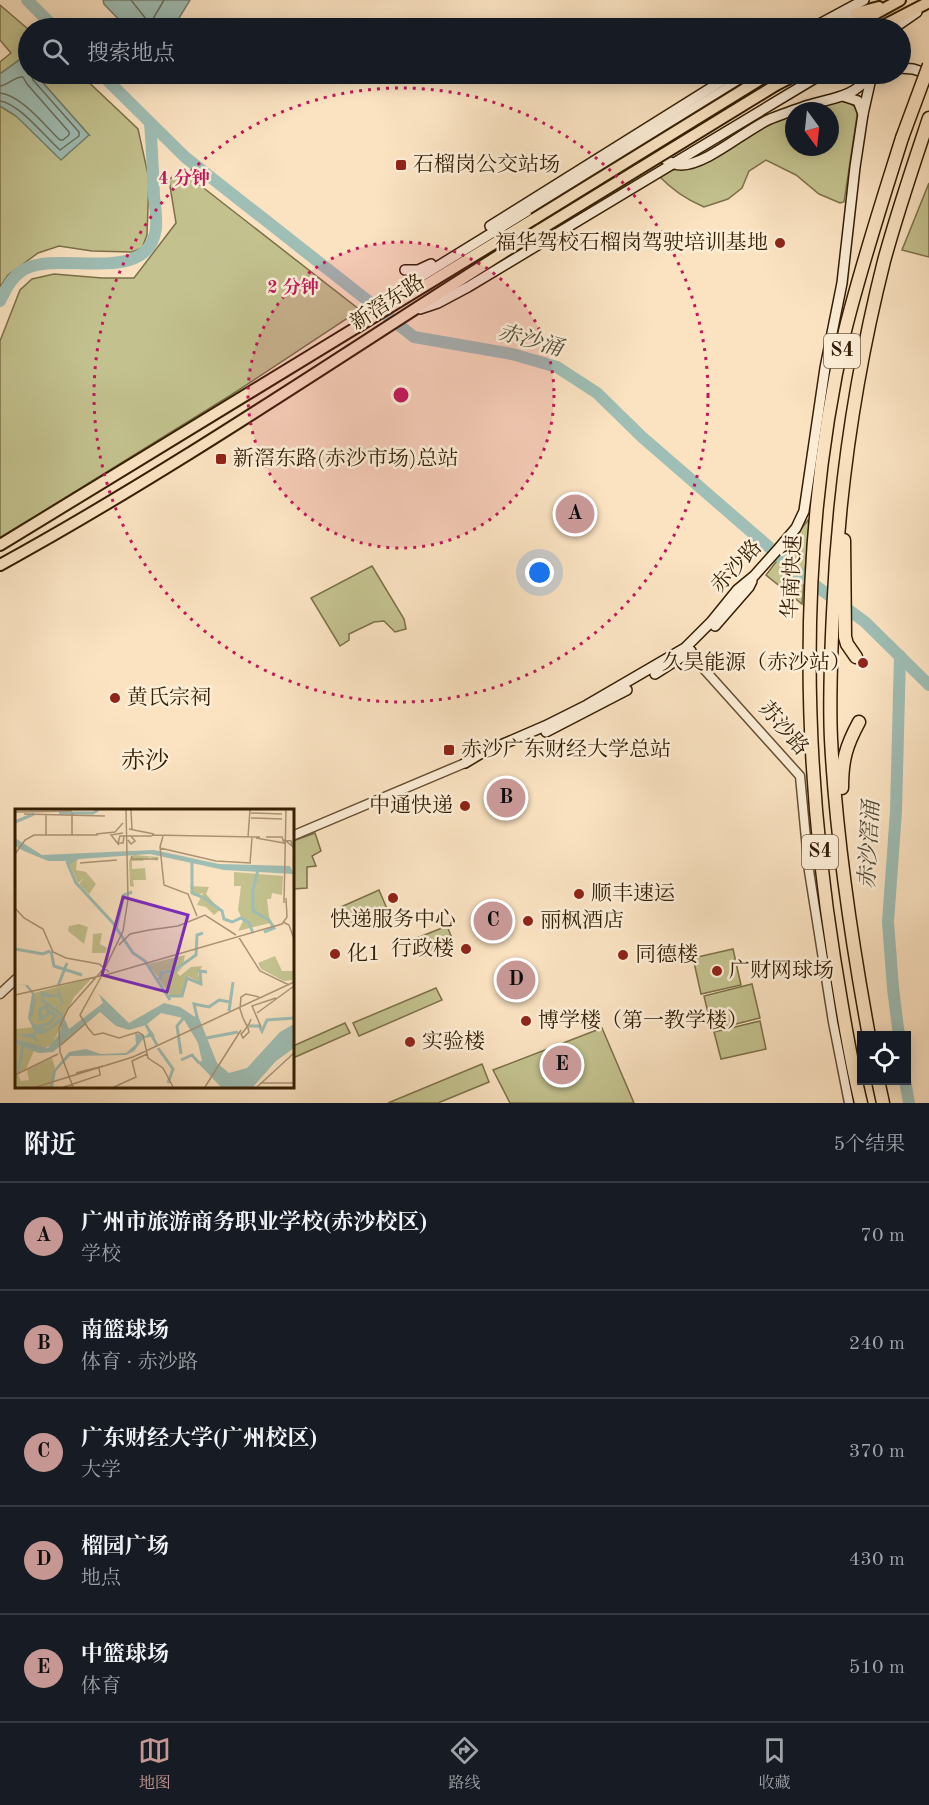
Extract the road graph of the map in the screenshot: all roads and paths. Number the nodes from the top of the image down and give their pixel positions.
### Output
1 (864, 0) edge
2 (899, 1) edge
3 (929, 3) edge
4 (856, 13) joint
5 (831, 18) edge
6 (847, 18) edge
7 (868, 18) edge
8 (899, 18) edge
9 (908, 18) edge
10 (929, 65) edge
11 (911, 69) edge
12 (929, 74) edge
13 (718, 84) edge
14 (734, 84) edge
15 (754, 84) edge
16 (778, 84) edge
17 (805, 84) edge
18 (863, 84) edge
19 (869, 84) edge
20 (843, 96) junction
21 (863, 114) junction
22 (929, 118) edge
23 (668, 124) junction
24 (636, 138) junction
25 (625, 150) junction
26 (694, 150) junction
27 (672, 163) junction
28 (648, 178) junction
29 (412, 284) junction
30 (397, 301) junction
31 (412, 311) junction
32 (0, 545) edge
33 (0, 565) edge
34 (840, 585) junction
35 (687, 650) junction
36 (856, 657) dead end
37 (859, 722) dead end
38 (465, 763) joint
39 (294, 835) edge
40 (841, 846) junction
41 (15, 980) edge
42 (0, 994) edge
43 (868, 1031) edge
44 (879, 1085) edge
45 (859, 1099) edge
46 (849, 1103) edge
47 (883, 1103) edge

1 - 5 main road
2 - 4 highway
2 - 7 highway
3 - 8 highway
3 - 9 main road
4 - 6 main road
10 - 45 highway, 华南快速 / S4, bridge
11 - 12 main road
13 - 24 main road
14 - 23 main road
15 - 30 highway, 新滘东路, bridge
16 - 31 highway, 新滘东路, bridge
17 - 26 main road
18 - 20 main road
19 - 21 main road, 赤沙路
20 - 21 main road
20 - 27 main road
21 - 35 main road, 赤沙路
22 - 34 highway, 华南快速 / S4
23 - 24 main road
23 - 26 main road
24 - 25 main road
24 - 27 main road
24 - 29 main road
25 - 28 main road
25 - 29 main road
26 - 27 main road
27 - 28 main road
28 - 31 main road
29 - 30 main road
30 - 32 highway, 新滘东路
31 - 33 highway, 新滘东路
34 - 36 highway
34 - 40 highway, 华南快速 / S4
35 - 38 main road, 赤沙路
35 - 46 street, 苏沙路
37 - 40 highway
38 - 39 street, 赤沙路
40 - 43 highway, 华南快速 / S4
41 - 42 street
44 - 47 highway

